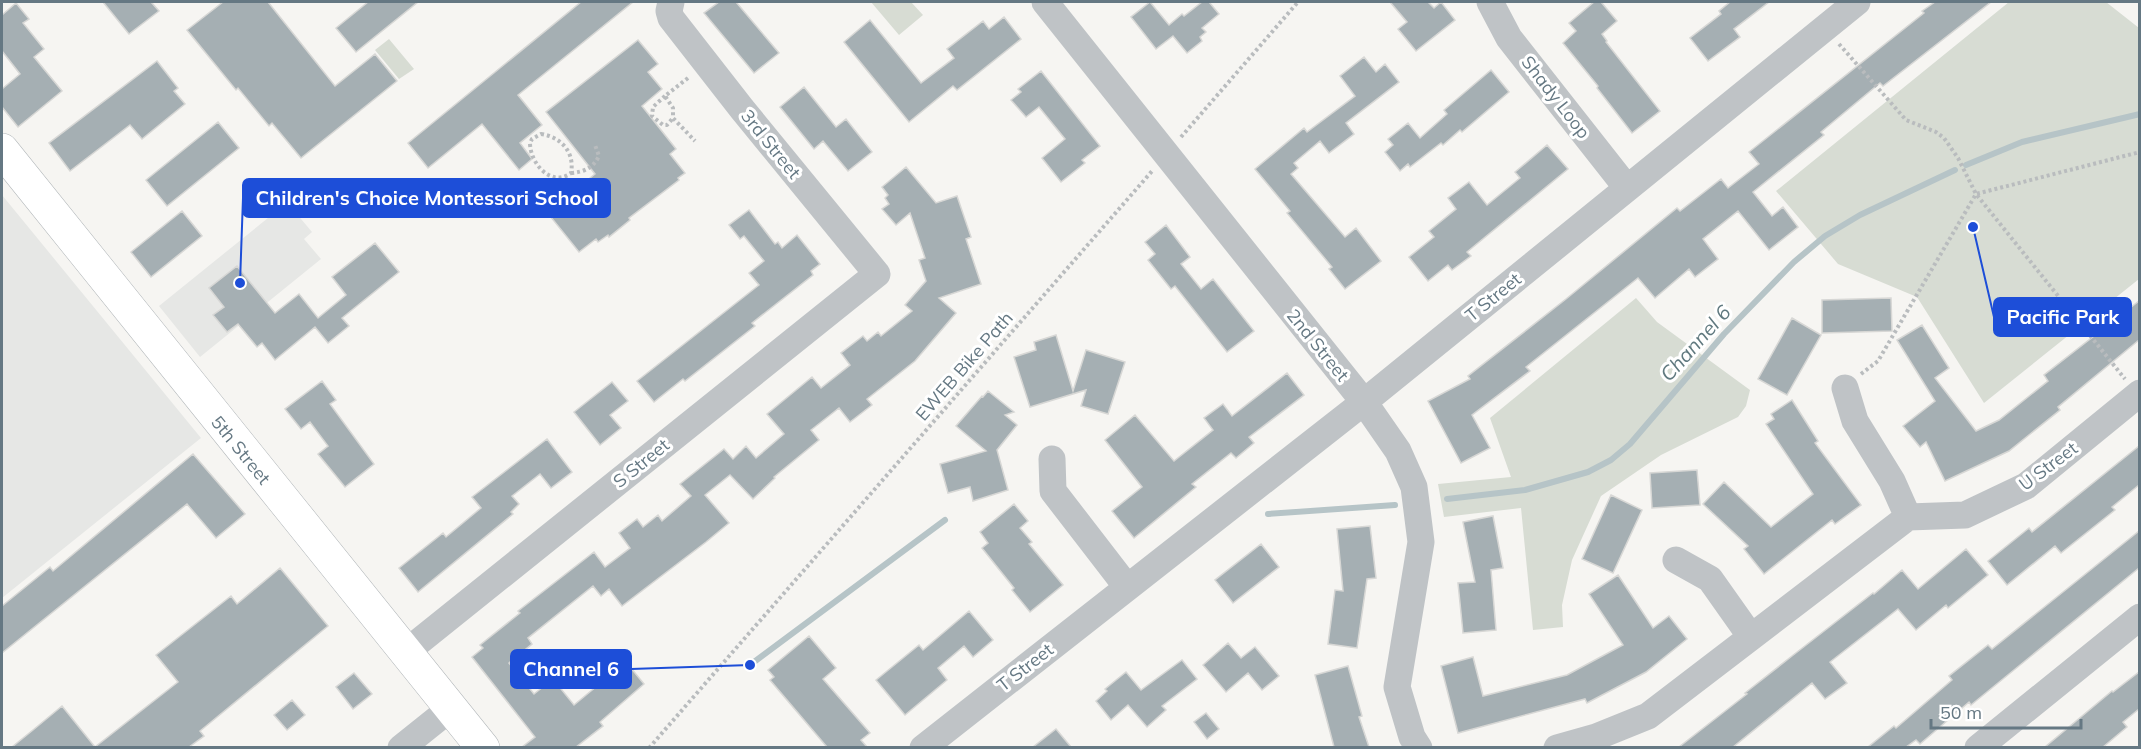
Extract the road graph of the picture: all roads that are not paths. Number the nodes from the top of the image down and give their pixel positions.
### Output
1 (1045, 2) edge
2 (1491, 2) edge
3 (1857, 2) edge
4 (670, 6) edge
5 (2, 150) edge
6 (1627, 188) junction
7 (877, 274) joint
8 (1845, 388) road end
9 (2139, 394) edge
10 (1364, 402) junction
11 (1052, 459) dead end
12 (1908, 518) junction
13 (1676, 560) dead end
14 (1127, 587) junction
15 (2139, 617) edge
16 (1751, 637) junction
17 (406, 652) junction
18 (451, 708) junction
19 (401, 747) edge
20 (483, 747) edge
21 (923, 747) edge
22 (1419, 747) edge
23 (1557, 747) edge
24 (1978, 747) edge

1 - 10 street, 2nd Street
2 - 6 street, Shady Loop
3 - 6 street, T Street
4 - 7 street, 3rd Street
5 - 17 main road, 5th Street
6 - 10 street, T Street
7 - 17 street, S Street
8 - 12 street
9 - 12 street, U Street
10 - 14 street, T Street
10 - 22 street, 2nd Street
11 - 14 street
12 - 16 street
13 - 16 street
14 - 21 street, T Street
15 - 24 street
16 - 23 street
17 - 18 main road, 5th Street
18 - 19 street
18 - 20 main road, 5th Street

